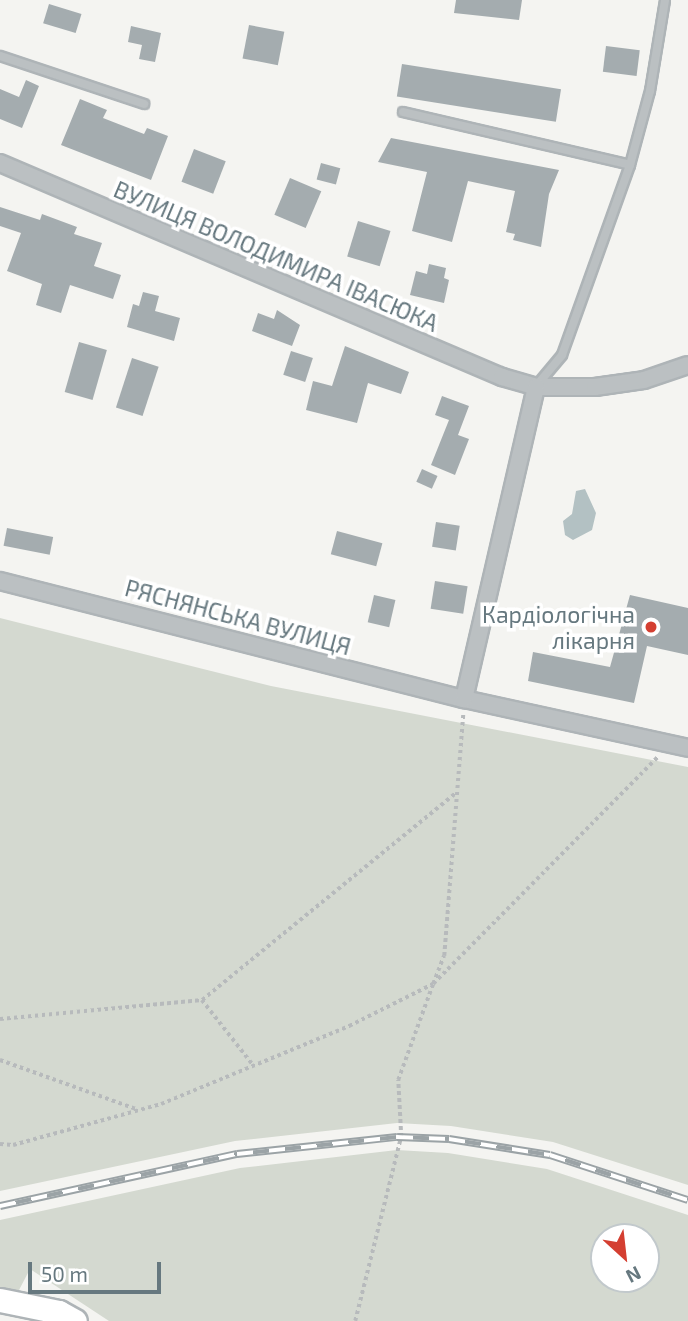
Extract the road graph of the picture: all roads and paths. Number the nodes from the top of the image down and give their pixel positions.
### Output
1 (664, 0) edge
2 (0, 56) edge
3 (144, 104) dead end
4 (403, 112) dead end
5 (0, 163) edge
6 (630, 165) junction
7 (688, 365) edge
8 (536, 387) junction
9 (0, 581) edge
10 (464, 699) junction
11 (669, 746) junction
12 (688, 748) edge
13 (456, 793) junction
14 (433, 984) junction
15 (202, 1000) junction
16 (0, 1019) edge
17 (0, 1060) edge
18 (254, 1066) junction
19 (138, 1110) junction
20 (0, 1144) edge
21 (0, 1300) edge
22 (75, 1321) edge
23 (355, 1321) edge

1 - 6 lane
2 - 3 lane
4 - 6 lane
5 - 8 street, ВУЛИЦЯ ВОЛОДИМИРА ІВАСЮКА
6 - 8 lane
7 - 8 street, ВУЛИЦЯ ВОЛОДИМИРА ІВАСЮКА
8 - 10 street
9 - 10 street, РЯСНЯНСЬКА ВУЛИЦЯ
10 - 11 street, РЯСНЯНСЬКА ВУЛИЦЯ
10 - 13 path
11 - 12 street, РЯСНЯНСЬКА ВУЛИЦЯ
11 - 14 path
13 - 14 path
13 - 15 path
14 - 18 path
14 - 23 path
15 - 16 path
15 - 18 path
17 - 19 path
18 - 19 path
19 - 20 path
21 - 22 main road

